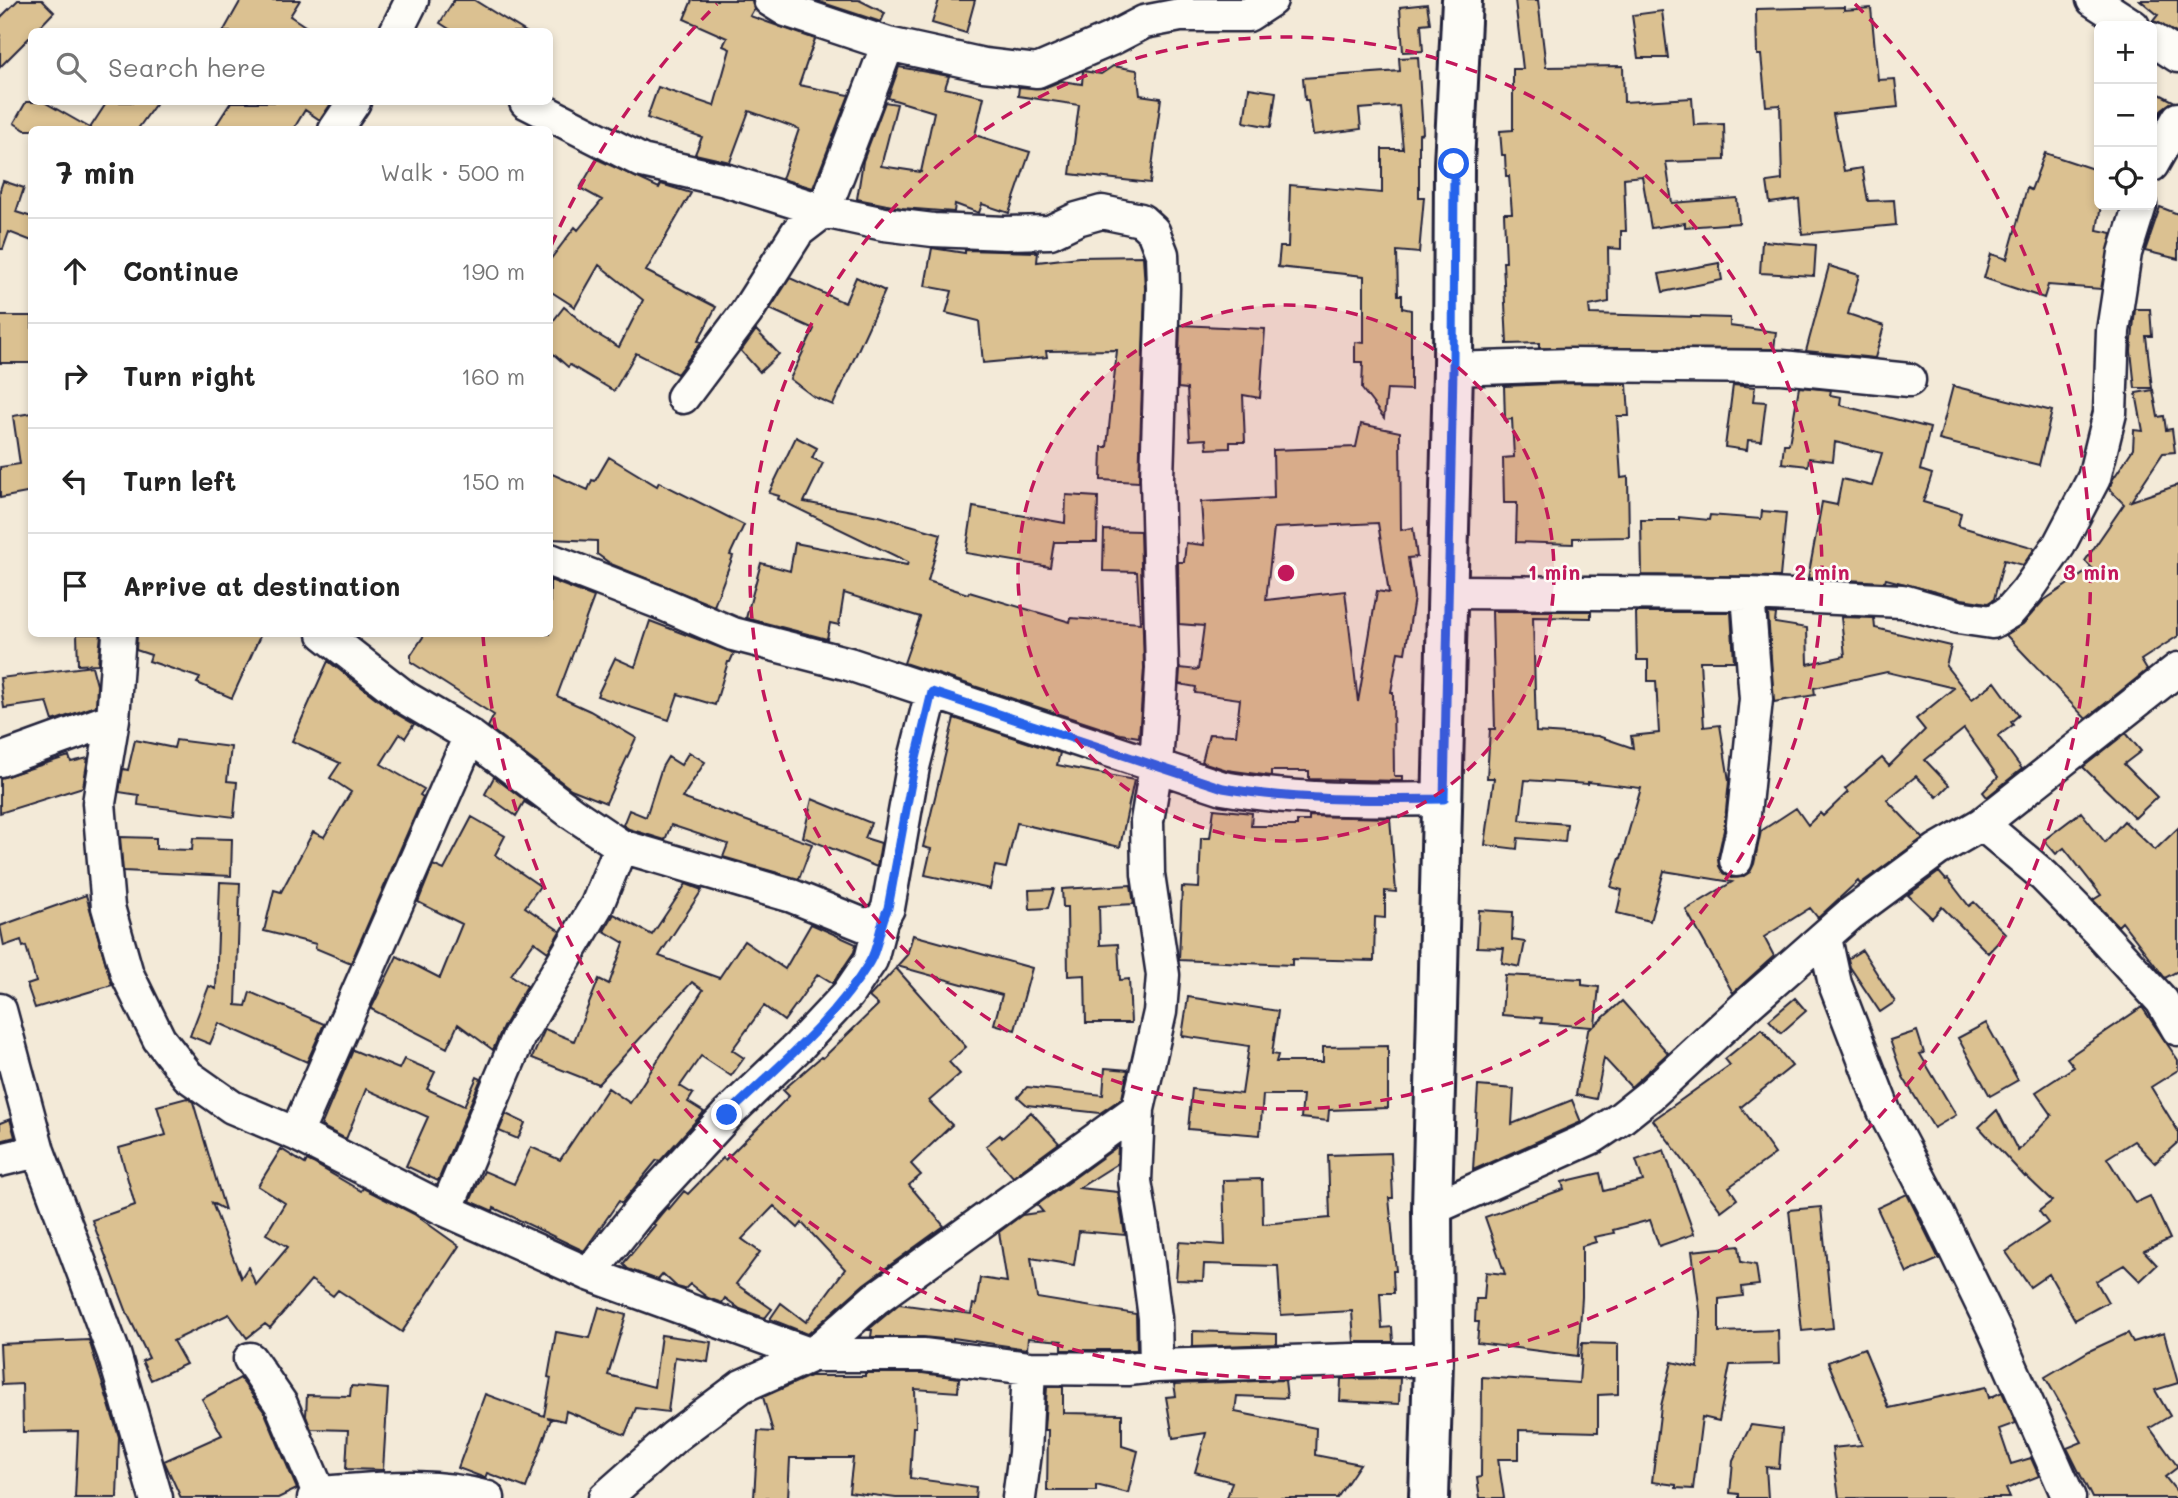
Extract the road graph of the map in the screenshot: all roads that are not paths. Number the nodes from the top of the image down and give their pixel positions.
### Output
1 (412, 0) edge
2 (770, 0) edge
3 (1271, 0) edge
4 (1462, 0) edge
5 (2093, 0) edge
6 (2125, 21) edge
7 (398, 28) edge
8 (2157, 42) edge
9 (888, 44) junction
10 (2178, 56) edge
11 (352, 105) edge
12 (532, 105) edge
13 (2178, 119) edge
14 (338, 126) edge
15 (2157, 156) edge
16 (2138, 210) edge
17 (824, 211) junction
18 (1453, 369) junction
19 (1909, 380) dead end
20 (684, 397) dead end
21 (553, 562) edge
22 (1447, 592) junction
23 (1748, 594) junction
24 (119, 637) edge
25 (328, 637) edge
26 (2178, 669) edge
27 (932, 692) junction
28 (113, 719) junction
29 (470, 736) junction
30 (0, 760) edge
31 (1156, 766) junction
32 (1444, 799) junction
33 (1982, 824) junction
34 (621, 846) junction
35 (1736, 860) dead end
36 (881, 921) junction
37 (1825, 938) junction
38 (1794, 962) junction
39 (1835, 984) junction
40 (2170, 996) edge
41 (0, 1010) edge
42 (2178, 1029) edge
43 (1138, 1109) junction
44 (296, 1134) junction
45 (38, 1151) junction
46 (0, 1160) edge
47 (1433, 1209) junction
48 (446, 1210) junction
49 (589, 1274) junction
50 (812, 1354) junction
51 (250, 1359) dead end
52 (1433, 1360) junction
53 (1156, 1366) junction
54 (1029, 1368) junction
55 (317, 1496) edge
56 (156, 1498) edge
57 (488, 1498) edge
58 (605, 1498) edge
59 (1019, 1498) edge
60 (1429, 1498) edge
61 (2069, 1498) edge

1 - 7 street
2 - 9 street
3 - 9 street
4 - 18 main road
5 - 6 street
8 - 10 street
9 - 17 street
11 - 14 street
12 - 17 street
13 - 15 street
16 - 23 street
17 - 20 street
17 - 31 street
18 - 19 street
18 - 22 main road
21 - 27 street
22 - 23 street
22 - 32 main road
23 - 35 street
24 - 28 street
25 - 29 street
26 - 33 street
27 - 31 street
27 - 36 street
28 - 30 street
28 - 44 street
29 - 34 street
29 - 44 street
31 - 32 street
31 - 43 street
32 - 47 main road
33 - 37 street
33 - 40 street
34 - 36 street
34 - 48 street
36 - 49 street
37 - 38 street
37 - 39 street
38 - 39 street
38 - 47 street
39 - 61 street
40 - 42 street
41 - 45 street
43 - 50 street
43 - 53 street
44 - 48 street
45 - 46 street
45 - 56 street
47 - 52 main road
48 - 49 street
49 - 50 street
50 - 54 street
50 - 58 street
51 - 55 street
52 - 53 street
52 - 60 main road
53 - 54 street
54 - 59 street
55 - 57 street

